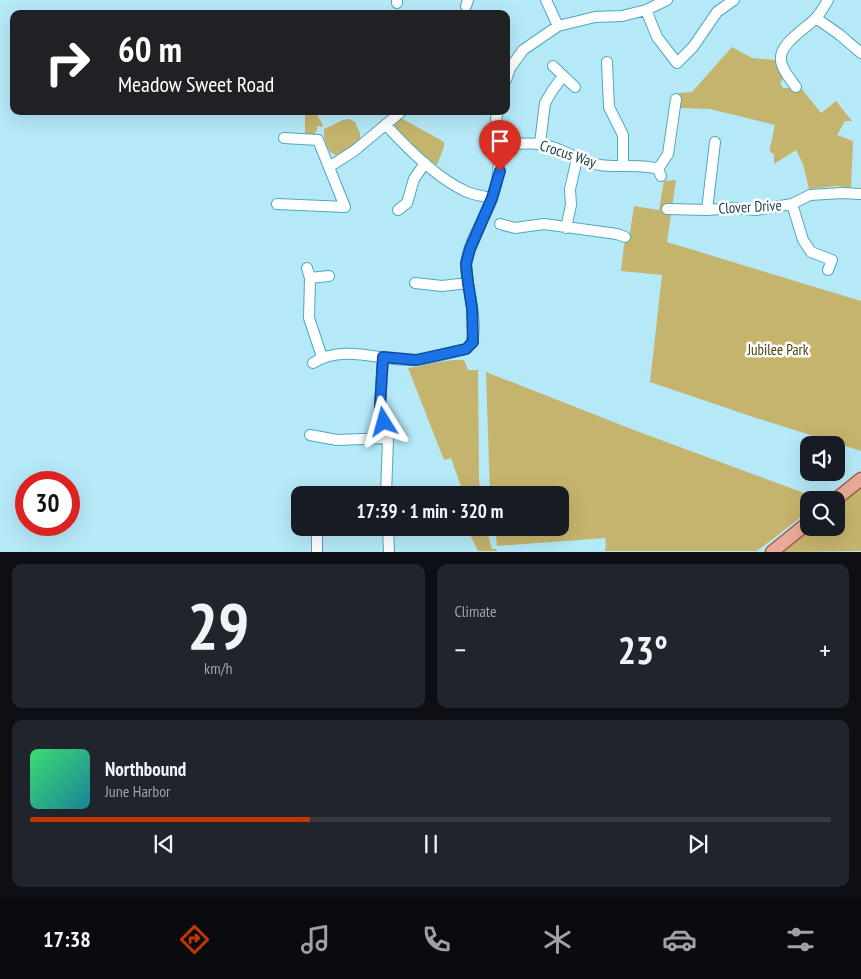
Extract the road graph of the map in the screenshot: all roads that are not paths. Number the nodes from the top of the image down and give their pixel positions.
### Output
1 (546, 0) edge
2 (667, 0) edge
3 (734, 0) edge
4 (828, 0) edge
5 (646, 10) junction
6 (816, 18) junction
7 (558, 26) junction
8 (861, 53) edge
9 (607, 62) dead end
10 (553, 66) dead end
11 (510, 68) edge
12 (563, 76) junction
13 (575, 87) dead end
14 (796, 87) dead end
15 (676, 99) dead end
16 (397, 115) edge
17 (497, 115) edge
18 (386, 125) junction
19 (284, 138) dead end
20 (715, 142) dead end
21 (540, 144) junction
22 (499, 146) junction
23 (577, 159) junction
24 (425, 164) junction
25 (623, 166) junction
26 (329, 167) junction
27 (861, 194) edge
28 (492, 198) junction
29 (277, 204) dead end
30 (792, 204) junction
31 (667, 209) dead end
32 (398, 210) dead end
33 (707, 210) junction
34 (500, 224) dead end
35 (566, 228) junction
36 (625, 237) dead end
37 (828, 270) dead end
38 (329, 276) dead end
39 (415, 283) dead end
40 (468, 283) junction
41 (322, 357) junction
42 (383, 357) junction
43 (313, 363) dead end
44 (310, 435) dead end
45 (388, 438) junction
46 (861, 479) edge
47 (386, 486) edge
48 (845, 492) edge
49 (800, 529) edge
50 (317, 536) edge
51 (388, 536) edge
52 (317, 552) edge
53 (389, 552) edge
54 (772, 552) edge

1 - 7 street
2 - 5 street
3 - 5 street
4 - 6 street
5 - 7 street
6 - 8 street
6 - 14 street
7 - 11 street
9 - 25 street
10 - 12 street
12 - 13 street
12 - 21 street
15 - 25 street, Crocus Way
16 - 18 street
17 - 22 street
18 - 24 street
18 - 26 street
19 - 26 street
20 - 33 street
21 - 22 street, Crocus Way
21 - 23 street, Crocus Way
22 - 28 street
23 - 25 street, Crocus Way
23 - 35 street
24 - 28 street
24 - 32 street
26 - 29 street
27 - 30 street, Clover Drive
28 - 40 street
30 - 33 street, Clover Drive
30 - 37 street
31 - 33 street, Clover Drive
34 - 35 street
35 - 36 street
38 - 41 street
39 - 40 street
40 - 42 street
41 - 42 street
41 - 43 street
42 - 45 street
44 - 45 street
45 - 47 street
46 - 48 main road
49 - 54 main road
50 - 52 street
51 - 53 street

